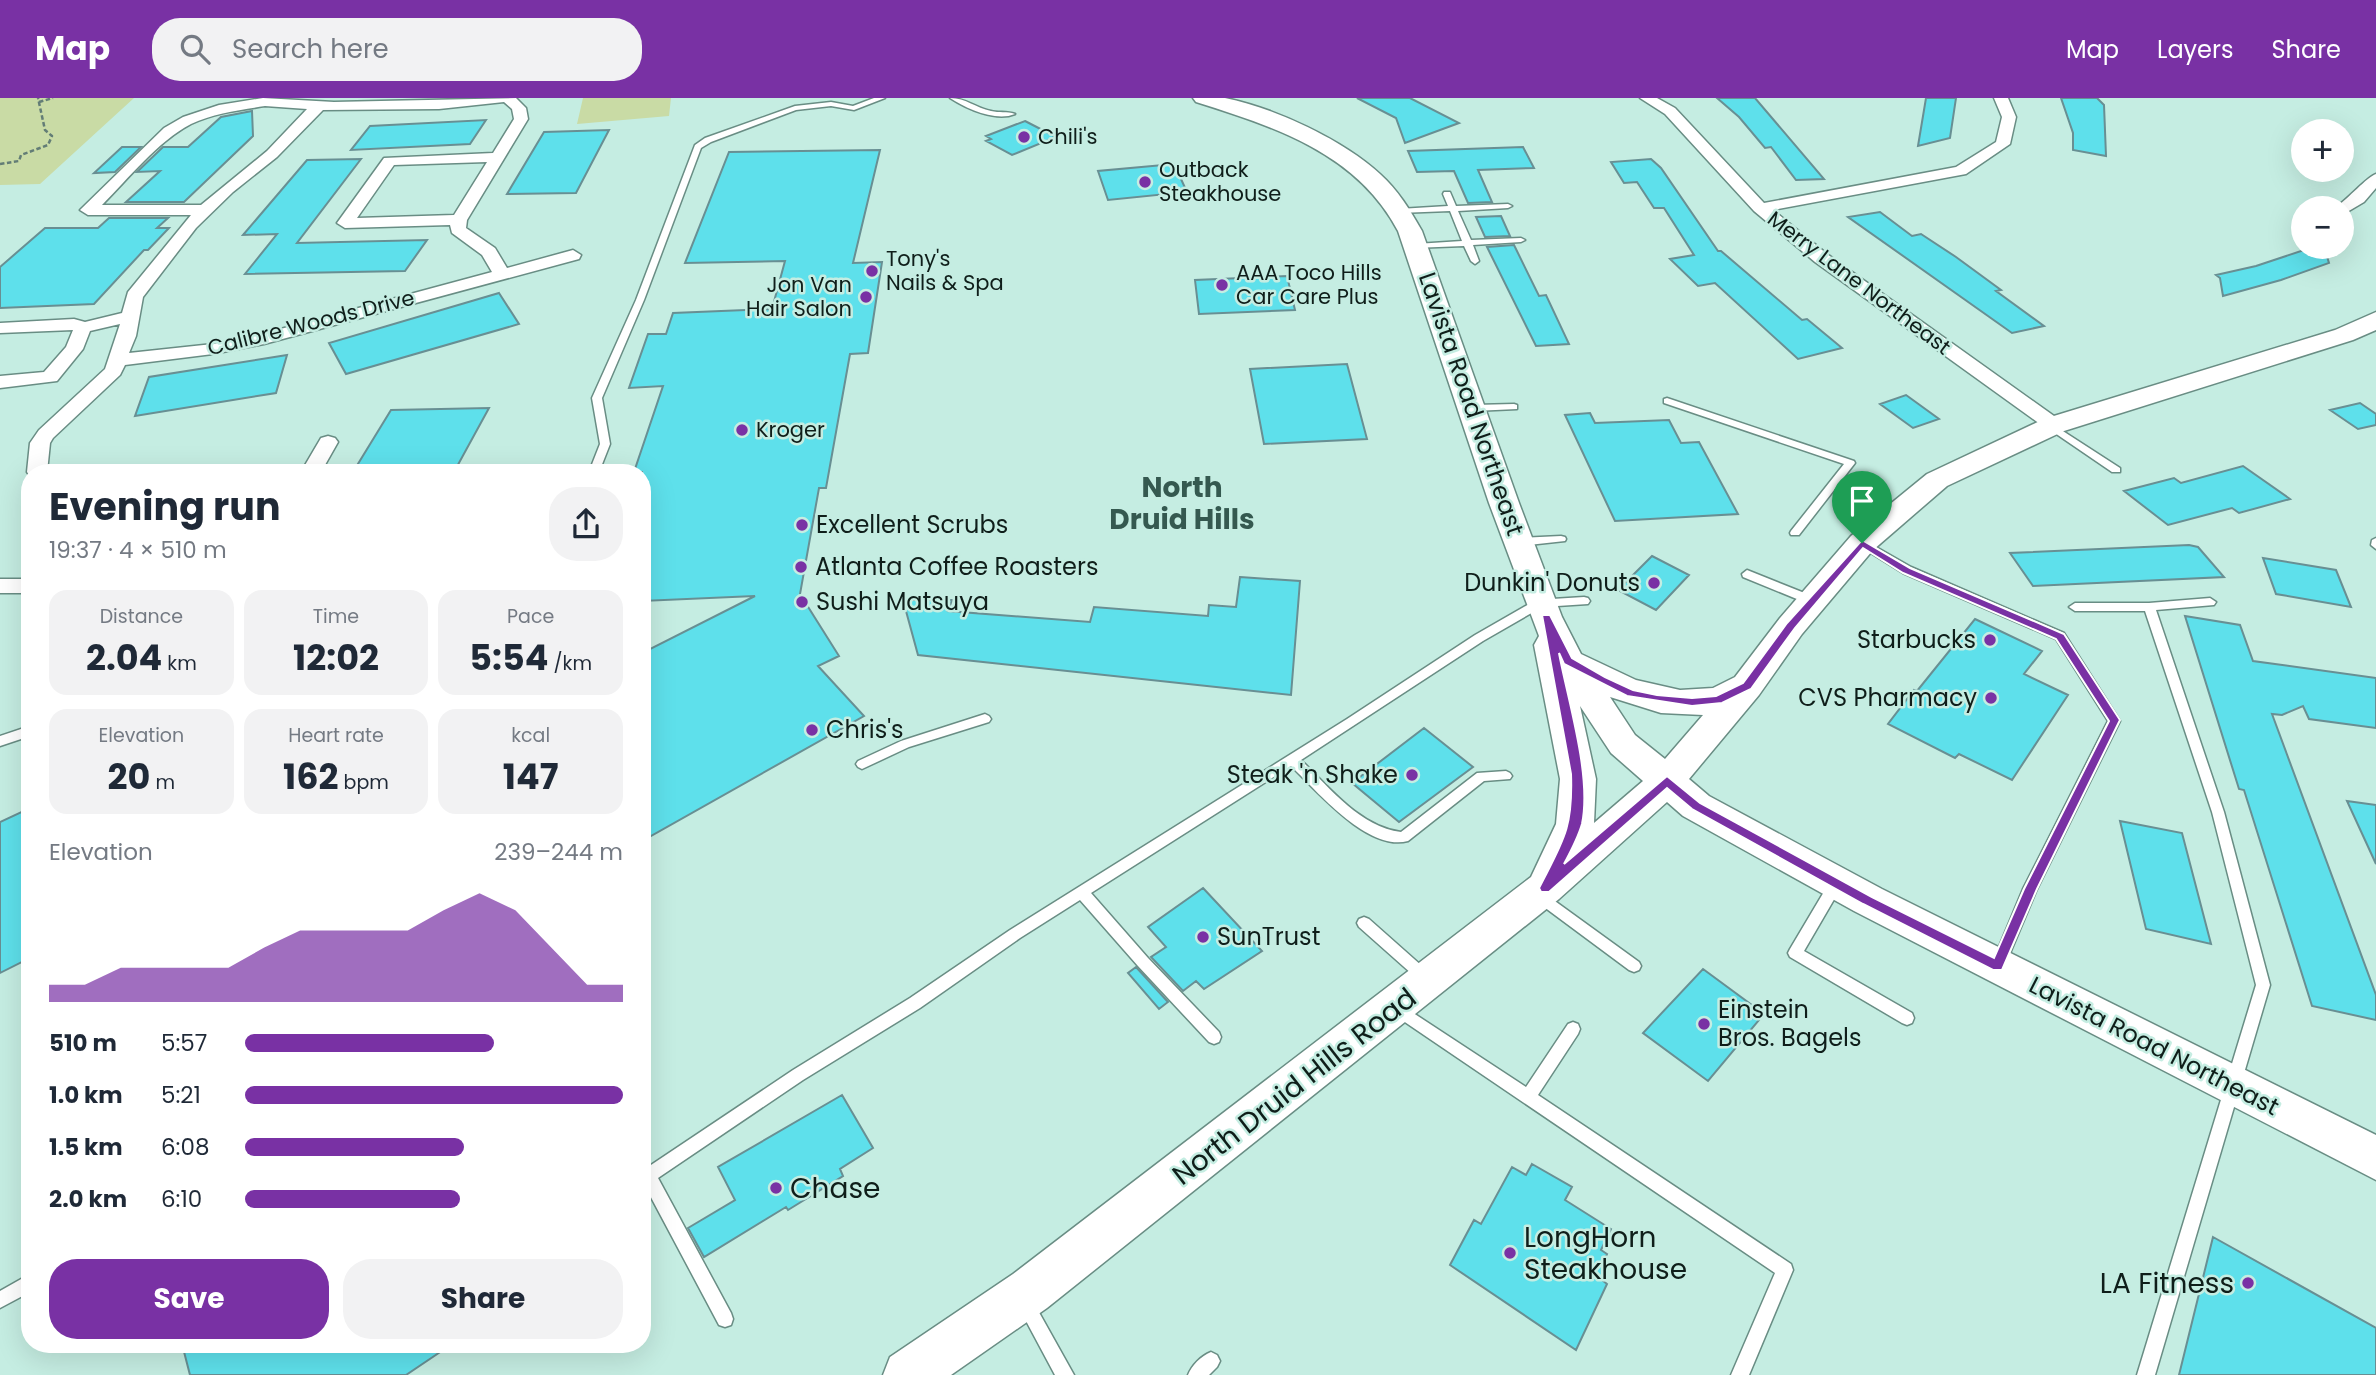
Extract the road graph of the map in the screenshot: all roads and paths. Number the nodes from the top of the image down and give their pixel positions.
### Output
1 (52, 98) edge
2 (506, 98) edge
3 (881, 98) edge
4 (954, 98) edge
5 (1203, 98) edge
6 (1647, 98) edge
7 (2001, 98) edge
8 (39, 100) edge
9 (307, 102) edge
10 (229, 103) edge
11 (1011, 114) dead end
12 (498, 158) junction
13 (0, 164) edge
14 (2376, 178) edge
15 (1447, 194) dead end
16 (2354, 201) edge
17 (1508, 206) dead end
18 (1760, 208) junction
19 (1453, 209) junction
20 (204, 210) junction
21 (1399, 211) junction
22 (459, 220) junction
23 (1521, 240) dead end
24 (1467, 243) junction
25 (1416, 246) junction
26 (573, 255) dead end
27 (1475, 261) dead end
28 (502, 275) junction
29 (130, 316) junction
30 (2376, 320) edge
31 (0, 328) edge
32 (83, 328) junction
33 (118, 360) junction
34 (0, 382) edge
35 (1667, 401) dead end
36 (1514, 407) dead end
37 (1474, 408) junction
38 (2053, 426) junction
39 (328, 442) dead end
40 (38, 464) edge
41 (316, 464) edge
42 (597, 464) edge
43 (2116, 470) dead end
44 (1796, 533) dead end
45 (1561, 540) dead end
46 (1518, 542) junction
47 (1862, 543) junction
48 (1746, 575) dead end
49 (0, 586) edge
50 (21, 586) edge
51 (1584, 601) dead end
52 (1813, 601) junction
53 (2210, 602) dead end
54 (2075, 607) dead end
55 (2149, 607) junction
56 (1543, 610) junction
57 (1568, 661) junction
58 (1747, 686) junction
59 (985, 719) dead end
60 (21, 734) edge
61 (0, 741) edge
62 (1292, 760) junction
63 (862, 764) dead end
64 (1506, 776) dead end
65 (1667, 781) junction
66 (1837, 883) junction
67 (1541, 891) junction
68 (1081, 892) junction
69 (1364, 923) dead end
70 (1633, 966) dead end
71 (1998, 966) junction
72 (1412, 994) junction
73 (1907, 1018) dead end
74 (1573, 1029) dead end
75 (1214, 1037) dead end
76 (2231, 1085) junction
77 (1528, 1097) junction
78 (2376, 1158) edge
79 (651, 1174) edge
80 (651, 1189) edge
81 (21, 1287) edge
82 (1021, 1297) junction
83 (0, 1300) edge
84 (725, 1319) dead end
85 (1211, 1361) dead end
86 (908, 1375) edge
87 (1065, 1375) edge
88 (1198, 1375) edge
89 (1740, 1375) edge
90 (2147, 1375) edge

1 - 8 path
2 - 9 street
2 - 12 street
3 - 42 lane
4 - 11 lane
5 - 21 main road, Lavista Road Northeast
6 - 18 street, Merry Lane Northeast
7 - 18 street
8 - 13 path
9 - 10 street
9 - 20 street
10 - 20 street
12 - 22 street
12 - 22 street
14 - 16 street
15 - 19 lane
17 - 19 lane
18 - 38 street, Merry Lane Northeast
19 - 21 lane
19 - 24 lane
20 - 29 street
21 - 25 main road, Lavista Road Northeast
22 - 28 street
23 - 24 lane
24 - 25 lane
24 - 27 lane
25 - 37 main road, Lavista Road Northeast
26 - 28 street, Calibre Woods Drive
28 - 33 street, Calibre Woods Drive
29 - 32 street
29 - 33 street
30 - 38 main road, North Druid Hills Road
31 - 32 street
32 - 34 street
33 - 40 street
35 - 44 lane
36 - 37 lane
37 - 46 main road, Lavista Road Northeast
38 - 43 lane
38 - 47 main road, North Druid Hills Road
39 - 41 street
45 - 46 lane
46 - 56 main road, Lavista Road Northeast
47 - 52 main road, North Druid Hills Road
47 - 71 lane
48 - 52 lane
49 - 50 street
51 - 56 lane
52 - 58 main road, North Druid Hills Road
53 - 55 lane
54 - 55 lane
55 - 76 lane
56 - 57 main road, Lavista Road Northeast
56 - 62 lane
56 - 67 main road
57 - 58 main road
57 - 65 main road, Lavista Road Northeast
58 - 65 main road, North Druid Hills Road
59 - 63 lane
60 - 61 lane
62 - 64 lane
62 - 68 lane
65 - 66 main road, Lavista Road Northeast
65 - 67 main road, North Druid Hills Road
66 - 71 main road, Lavista Road Northeast
66 - 73 lane
67 - 70 lane
67 - 72 main road, North Druid Hills Road
68 - 75 lane
68 - 79 lane
69 - 72 lane
71 - 76 main road, Lavista Road Northeast
72 - 77 lane
72 - 82 main road, North Druid Hills Road
74 - 77 lane
76 - 78 main road, Lavista Road Northeast
76 - 90 lane
77 - 89 lane
80 - 84 lane
81 - 83 lane
82 - 86 main road, North Druid Hills Road
82 - 87 lane
85 - 88 lane

